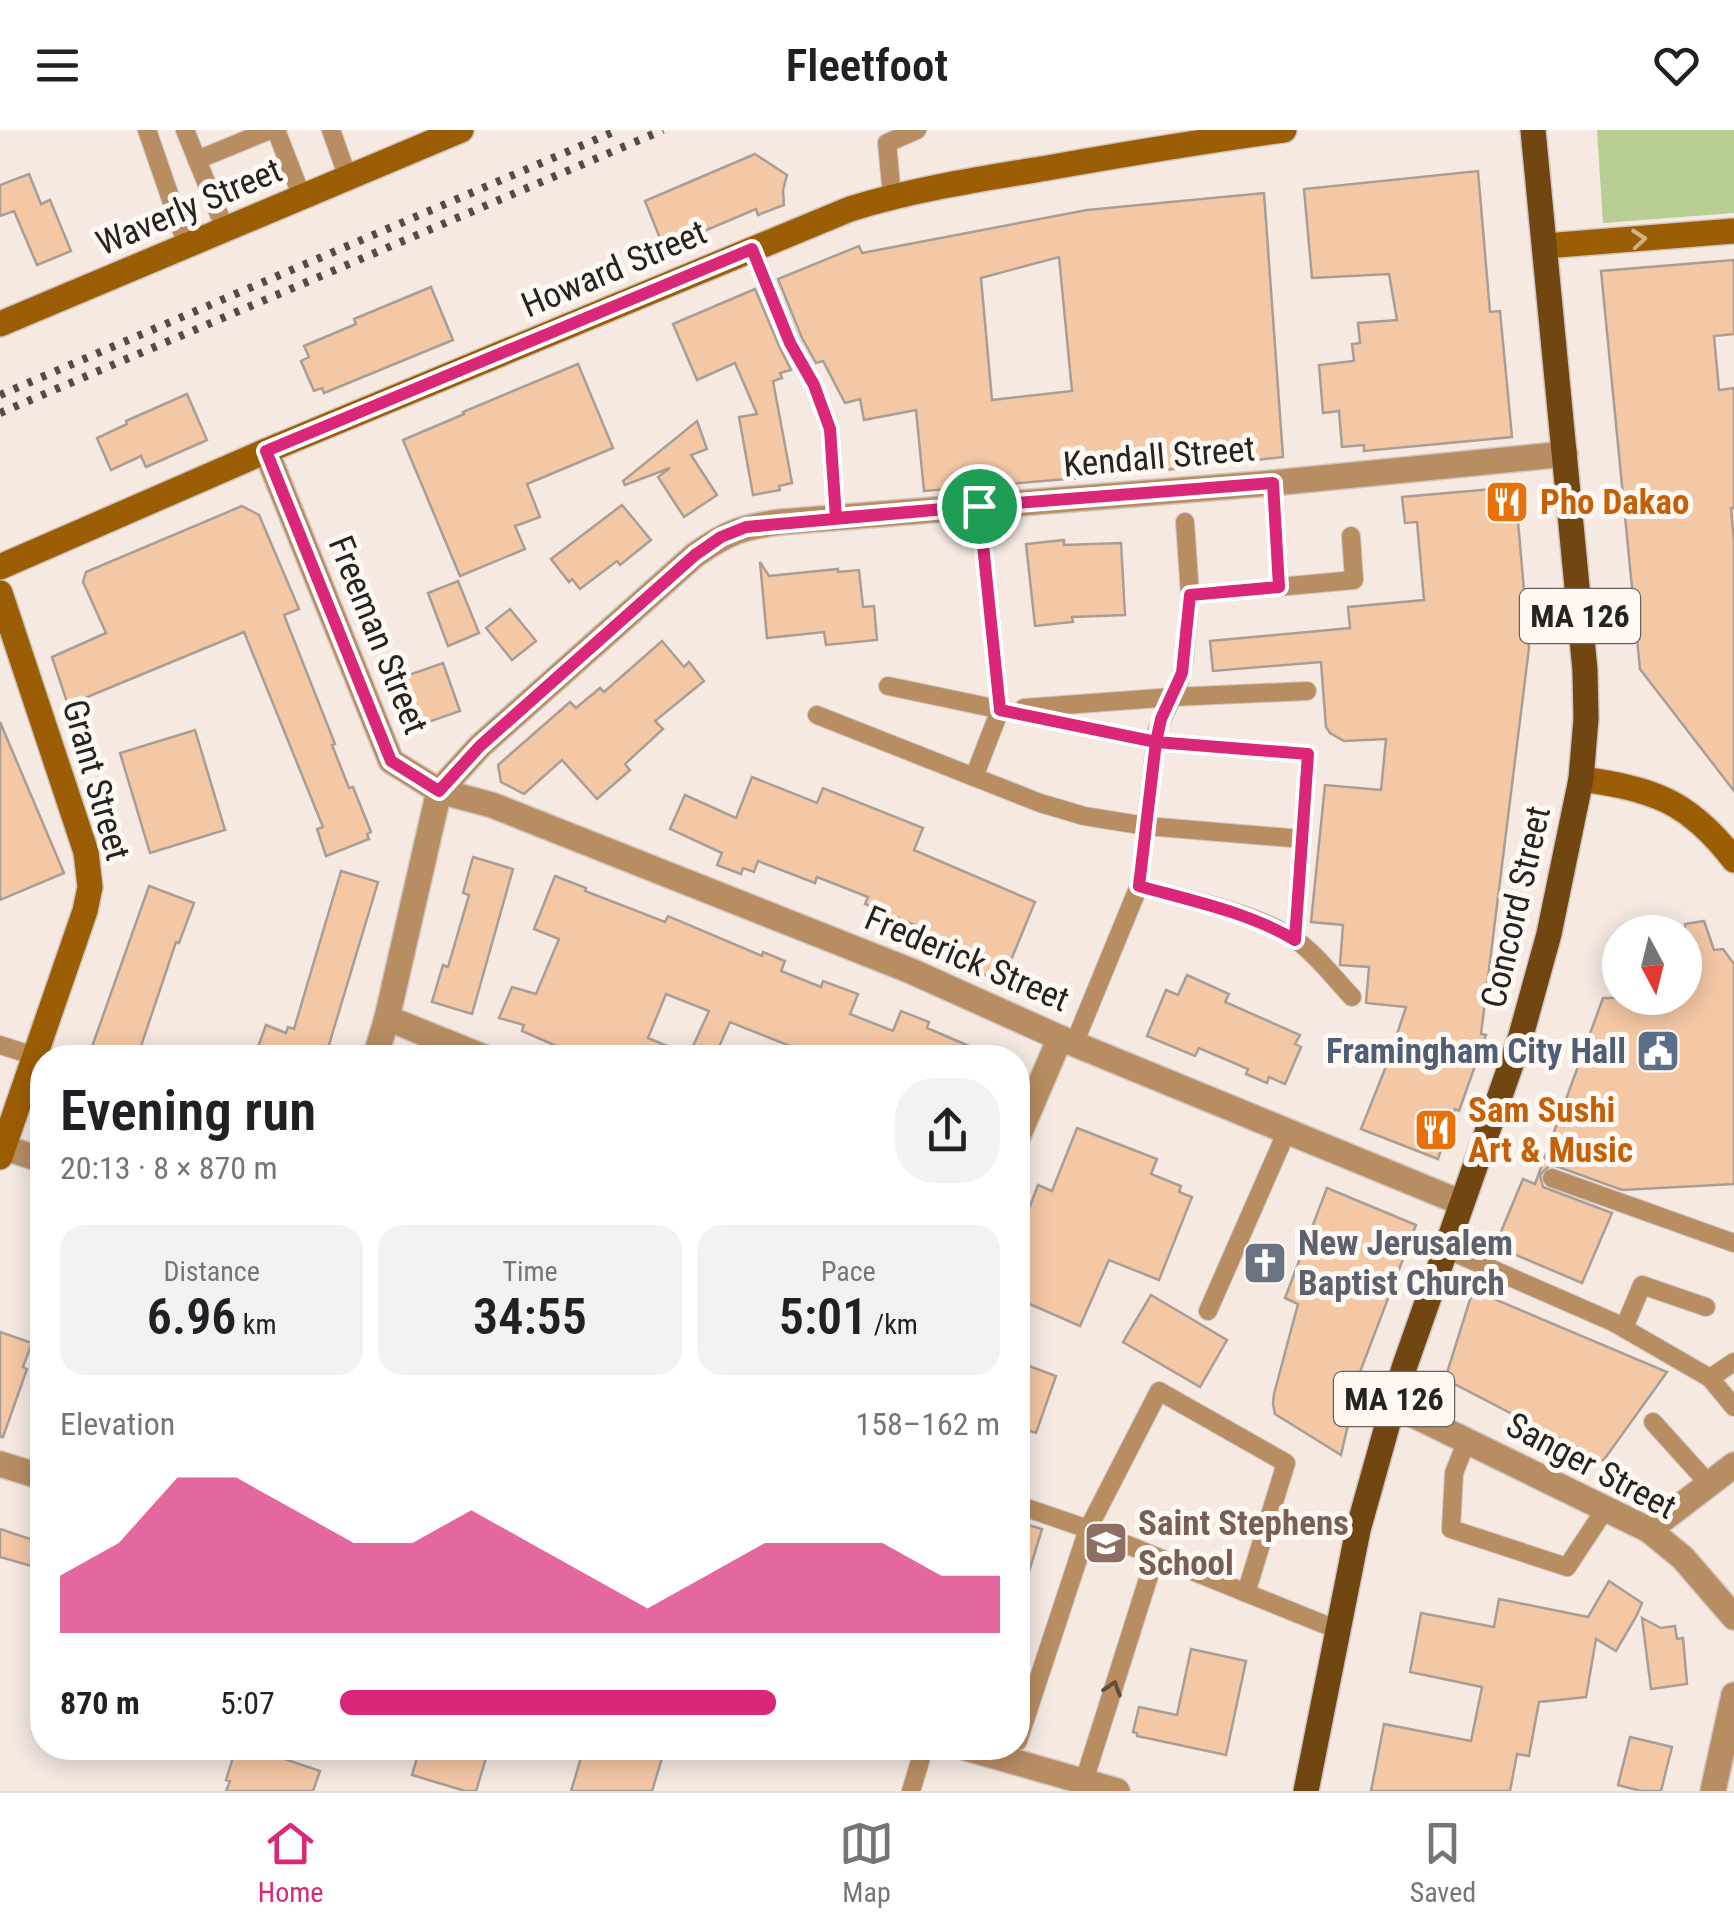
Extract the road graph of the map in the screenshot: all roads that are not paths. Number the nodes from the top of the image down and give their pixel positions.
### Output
1 (146, 130) edge
2 (185, 130) edge
3 (273, 130) edge
4 (331, 130) edge
5 (461, 130) edge
6 (917, 130) edge
7 (1284, 130) edge
8 (1534, 130) edge
9 (1194, 136) edge
10 (197, 160) junction
11 (348, 178) junction
12 (892, 196) junction
13 (302, 198) junction
14 (225, 230) junction
15 (1734, 231) edge
16 (187, 246) junction
17 (1545, 246) junction
18 (752, 249) junction
19 (0, 324) edge
20 (266, 451) junction
21 (1565, 454) junction
22 (1273, 483) junction
23 (979, 506) junction
24 (836, 518) junction
25 (1184, 522) dead end
26 (1351, 536) dead end
27 (0, 567) edge
28 (1279, 587) junction
29 (0, 593) edge
30 (1190, 595) junction
31 (888, 686) dead end
32 (1308, 690) dead end
33 (1173, 697) junction
34 (1000, 710) junction
35 (817, 715) dead end
36 (1156, 742) junction
37 (974, 777) junction
38 (1580, 779) junction
39 (439, 791) junction
40 (1146, 826) junction
41 (1302, 839) junction
42 (1734, 860) edge
43 (1139, 886) junction
44 (1295, 940) junction
45 (1352, 996) dead end
46 (387, 1018) junction
47 (1067, 1041) junction
48 (0, 1045) edge
49 (39, 1045) edge
50 (379, 1045) edge
51 (454, 1045) edge
52 (30, 1054) edge
53 (30, 1071) edge
54 (1030, 1113) edge
55 (1286, 1131) junction
56 (2, 1152) edge
57 (30, 1158) edge
58 (1552, 1178) dead end
59 (1462, 1203) junction
60 (1734, 1243) edge
61 (1446, 1249) junction
62 (1706, 1307) dead end
63 (1208, 1311) dead end
64 (1624, 1328) junction
65 (1734, 1362) edge
66 (1710, 1378) junction
67 (1393, 1405) junction
68 (1734, 1407) edge
69 (1653, 1422) dead end
70 (1468, 1440) junction
71 (0, 1464) edge
72 (1734, 1466) edge
73 (30, 1473) edge
74 (1709, 1484) junction
75 (1606, 1508) junction
76 (1030, 1509) edge
77 (1088, 1529) junction
78 (1649, 1530) junction
79 (1155, 1557) junction
80 (1246, 1593) junction
81 (1731, 1607) edge
82 (1338, 1630) junction
83 (1734, 1695) edge
84 (1030, 1705) edge
85 (1030, 1757) edge
86 (920, 1760) edge
87 (1084, 1781) junction
88 (911, 1791) edge
89 (1117, 1791) edge
90 (1306, 1791) edge
91 (1713, 1791) edge

1 - 16 lane
2 - 10 lane
3 - 10 lane
3 - 13 lane
4 - 11 lane
5 - 11 street, Waverly Street
6 - 12 lane
7 - 9 street, Howard Street
8 - 17 main road, Concord Street / MA 126
9 - 12 street, Howard Street
10 - 14 lane
11 - 13 street, Waverly Street
12 - 18 street, Howard Street
13 - 14 street, Waverly Street
14 - 16 street, Waverly Street
17 -> 15 street
16 - 19 street, Waverly Street
17 - 21 main road, Concord Street / MA 126
18 - 20 street, Howard Street
18 - 24 lane
20 - 27 street, Howard Street
20 - 39 street, Freeman Street
21 - 22 street, Kendall Street
21 - 38 main road, Concord Street / MA 126
22 - 23 street, Kendall Street
22 - 28 lane
23 - 24 street, Kendall Street
23 - 34 lane
24 - 39 street, Kendall Street
25 - 30 lane
26 - 28 lane
28 - 30 lane
29 - 49 street, Grant Street
30 - 33 lane
31 - 34 lane
32 - 33 lane
33 - 34 lane
33 - 36 lane
34 - 36 lane
34 - 37 lane
35 - 37 lane
36 - 40 lane
36 - 41 lane
37 - 40 lane
38 - 42 street
38 - 59 main road, Concord Street / MA 126
39 - 46 street
39 - 47 street, Frederick Street
40 - 41 lane
40 - 43 lane
41 - 44 lane
43 - 44 lane
43 - 47 lane
44 - 45 lane
46 - 50 street
46 - 51 street
47 - 54 street
47 - 55 street, Frederick Street
48 - 52 lane
53 - 56 street, Grant Street
55 - 59 street, Frederick Street
55 - 63 lane
56 - 57 street
58 - 60 lane
59 - 61 main road, Concord Street / MA 126
61 - 64 lane
61 - 67 main road, Concord Street / MA 126
62 - 64 lane
64 - 66 lane
65 - 66 lane
66 - 68 lane
67 - 70 street, Sanger Street
67 - 82 main road, Concord Street / MA 126
69 - 74 lane
70 - 75 street, Sanger Street
70 - 75 lane
71 - 73 street
72 - 74 street
74 - 78 street
75 - 78 street, Sanger Street
76 - 77 lane
77 - 79 lane
77 - 80 lane
77 - 84 lane
78 - 81 street, Sanger Street
79 - 80 lane
87 -> 79 lane
80 - 82 lane
82 - 90 main road, Concord Street / MA 126
83 - 91 street
85 - 87 street
86 - 88 lane
87 - 89 street

